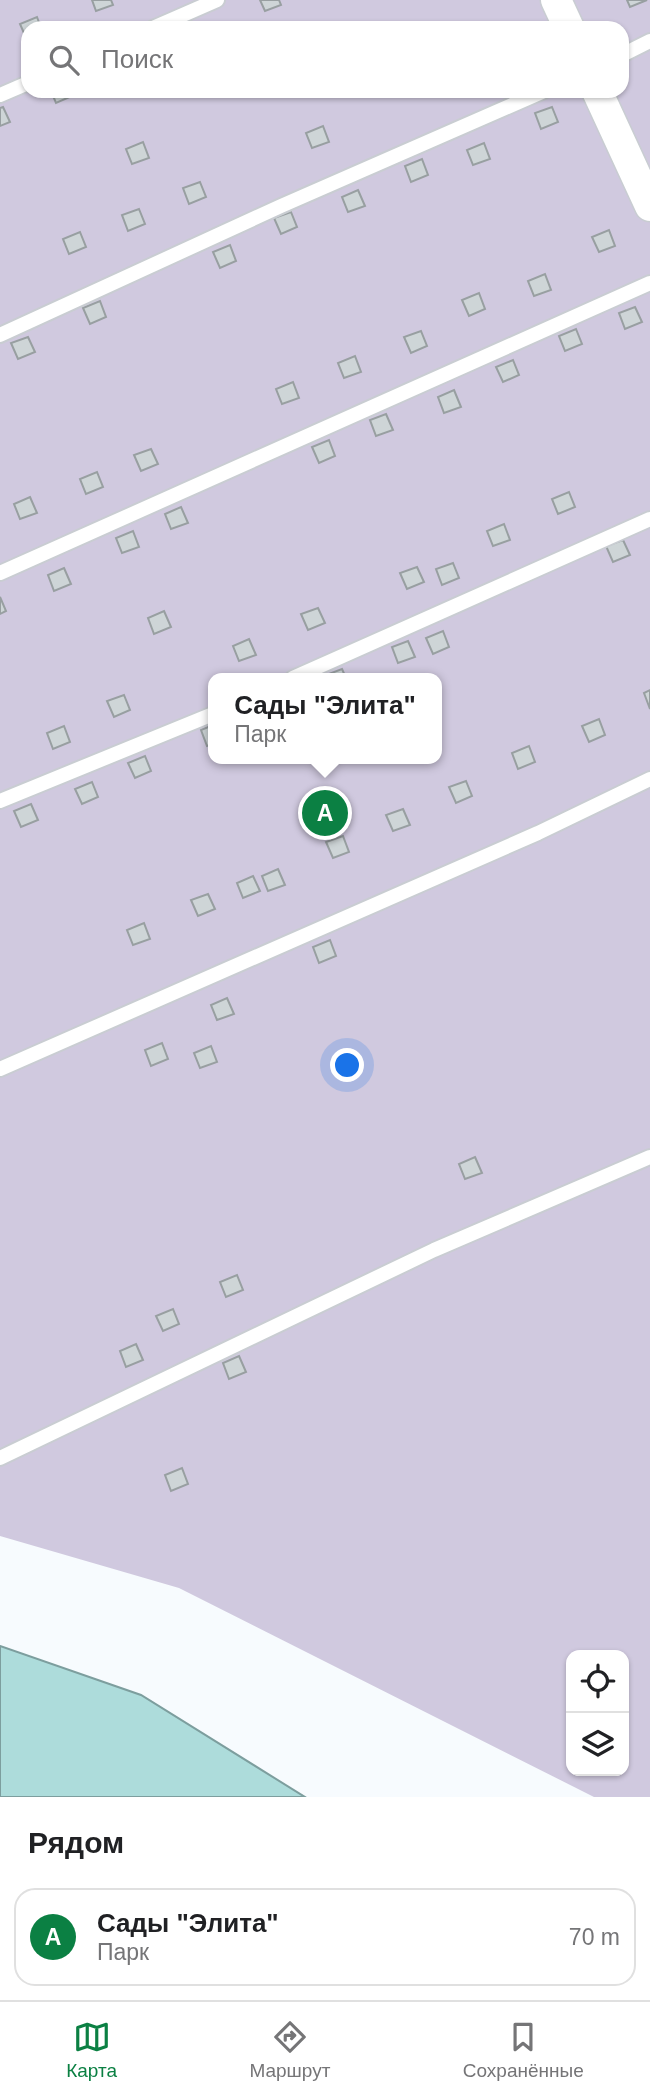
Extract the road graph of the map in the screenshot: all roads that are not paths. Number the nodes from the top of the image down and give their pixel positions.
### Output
1 (217, 0) edge
2 (556, 0) edge
3 (169, 21) edge
4 (566, 21) edge
5 (650, 41) edge
6 (629, 52) edge
7 (21, 86) edge
8 (0, 95) edge
9 (528, 98) edge
10 (600, 98) edge
11 (650, 206) edge
12 (650, 283) edge
13 (0, 335) edge
14 (650, 519) edge
15 (0, 573) edge
16 (304, 673) edge
17 (208, 715) edge
18 (650, 779) edge
19 (0, 801) edge
20 (0, 1069) edge
21 (650, 1157) edge
22 (0, 1458) edge

1 - 3 lane
2 - 4 street
5 - 6 lane
7 - 8 lane
9 - 13 lane
10 - 11 street
12 - 15 lane
14 - 16 lane
17 - 19 lane
18 - 20 lane
21 - 22 lane

